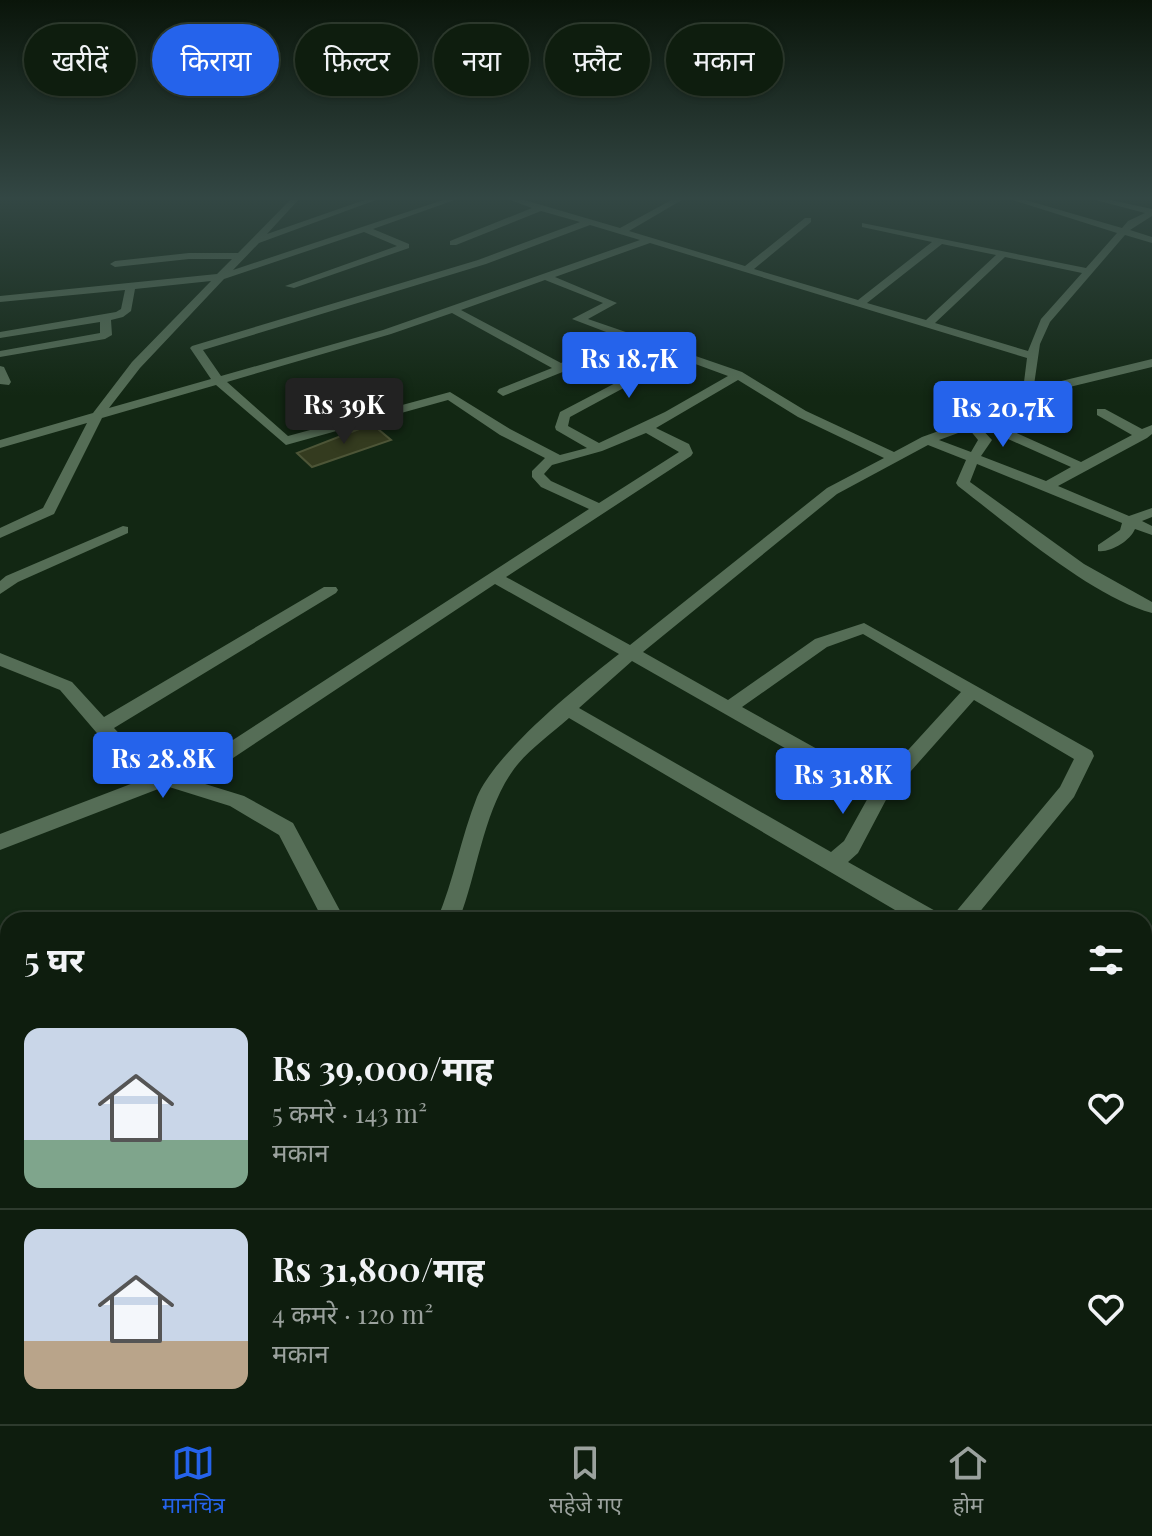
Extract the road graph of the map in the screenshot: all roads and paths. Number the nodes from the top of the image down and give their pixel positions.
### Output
1 (120, 263) edge
2 (233, 263) edge
3 (261, 263) edge
4 (355, 263) edge
5 (477, 263) edge
6 (588, 263) edge
7 (728, 263) edge
8 (754, 263) edge
9 (910, 263) edge
10 (993, 263) edge
11 (1050, 263) edge
12 (1094, 263) edge
13 (115, 264) dead end
14 (747, 269) junction
15 (1087, 271) junction
16 (221, 277) junction
17 (549, 278) junction
18 (131, 284) junction
19 (290, 286) dead end
20 (0, 299) edge
21 (860, 303) junction
22 (454, 310) junction
23 (105, 317) junction
24 (928, 324) junction
25 (625, 334) junction
26 (0, 335) edge
27 (0, 354) edge
28 (679, 354) junction
29 (1033, 356) junction
30 (1152, 363) edge
31 (561, 368) junction
32 (738, 375) junction
33 (218, 381) junction
34 (1026, 389) junction
35 (503, 392) dead end
36 (1101, 412) dead end
37 (97, 416) junction
38 (976, 423) junction
39 (645, 427) junction
40 (1147, 432) edge
41 (927, 440) junction
42 (0, 444) edge
43 (597, 448) junction
44 (894, 457) junction
45 (973, 457) junction
46 (559, 460) junction
47 (1081, 467) junction
48 (1047, 486) junction
49 (600, 509) junction
50 (1152, 512) edge
51 (1130, 521) junction
52 (123, 530) dead end
53 (1152, 531) edge
54 (0, 534) edge
55 (1103, 548) dead end
56 (495, 577) junction
57 (0, 589) edge
58 (330, 590) dead end
59 (1152, 608) edge
60 (632, 651) junction
61 (0, 659) edge
62 (971, 692) junction
63 (730, 707) junction
64 (567, 709) junction
65 (102, 726) junction
66 (165, 779) junction
67 (880, 793) junction
68 (0, 842) edge
69 (833, 862) junction
70 (330, 912) edge
71 (451, 912) edge
72 (917, 912) edge
73 (967, 912) edge

1 - 13 street
2 - 16 street
3 - 16 street
4 - 19 street
5 - 33 street
6 - 17 street
7 - 14 street
8 - 14 street
9 - 21 street
10 - 24 street
11 - 15 street
12 - 15 street
14 - 21 street
15 - 29 street
16 - 18 street
16 - 37 street
17 - 22 street
17 - 25 street
18 - 20 street
18 - 23 street
21 - 24 street
22 - 31 street
22 - 33 street
23 - 26 street
23 - 27 street
24 - 29 street
25 - 28 street
25 - 31 street
28 - 32 street
28 - 43 street
29 - 34 street
30 - 34 street
31 - 35 street
32 - 39 street
32 - 44 street
33 - 37 street
33 - 46 street
34 - 38 street
36 - 40 street
37 - 42 street
37 - 54 street
38 - 41 street
38 - 45 street
38 - 47 street
39 - 43 street
39 - 49 street
40 - 47 street
41 - 44 street
41 - 45 street
43 - 46 street
44 - 60 street
45 - 48 street
45 - 59 street
46 - 49 street
47 - 48 street
48 - 51 street
49 - 56 street
50 - 51 street
51 - 53 street
51 - 55 street
52 - 57 street
56 - 60 street
56 - 66 street
58 - 65 street
60 - 63 street
60 - 64 street
61 - 65 street
62 - 63 street
62 - 67 street
62 - 73 street
63 - 67 street
64 - 69 street
64 - 71 street
65 - 66 street
66 - 68 street
66 - 70 street
67 - 69 street
69 - 72 street

